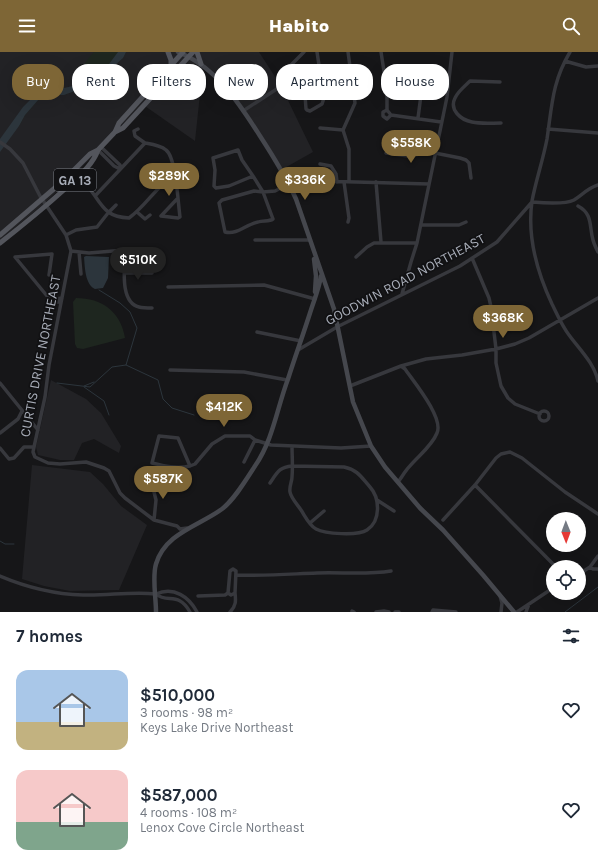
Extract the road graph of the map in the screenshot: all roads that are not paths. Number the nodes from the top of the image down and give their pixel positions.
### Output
1 (168, 52) edge
2 (181, 52) edge
3 (193, 52) edge
4 (197, 52) edge
5 (304, 52) edge
6 (317, 52) edge
7 (348, 52) edge
8 (381, 52) edge
9 (452, 52) edge
10 (570, 52) edge
11 (188, 57) junction
12 (565, 61) junction
13 (171, 64) edge
14 (172, 64) edge
15 (201, 64) joint
16 (292, 64) edge
17 (319, 64) edge
18 (598, 66) edge
19 (206, 68) edge
20 (449, 80) edge
21 (500, 82) dead end
22 (276, 89) edge
23 (449, 98) edge
24 (455, 98) junction
25 (140, 100) edge
26 (305, 100) edge
27 (323, 100) edge
28 (420, 100) edge
29 (446, 100) edge
30 (387, 110) junction
31 (243, 111) junction
32 (391, 115) junction
33 (418, 118) junction
34 (441, 122) junction
35 (501, 123) dead end
36 (320, 128) dead end
37 (138, 129) dead end
38 (548, 129) junction
39 (343, 130) junction
40 (115, 132) junction
41 (598, 133) edge
42 (0, 142) edge
43 (145, 142) junction
44 (99, 149) junction
45 (386, 153) dead end
46 (435, 153) junction
47 (320, 164) dead end
48 (120, 169) junction
49 (175, 175) junction
50 (253, 176) junction
51 (471, 178) dead end
52 (338, 182) junction
53 (344, 182) junction
54 (349, 182) junction
55 (376, 182) junction
56 (289, 184) junction
57 (429, 184) junction
58 (87, 185) dead end
59 (598, 185) edge
60 (292, 191) junction
61 (263, 192) junction
62 (95, 196) junction
63 (42, 199) junction
64 (177, 199) junction
65 (532, 202) junction
66 (116, 205) dead end
67 (47, 206) junction
68 (578, 206) dead end
69 (137, 212) junction
70 (108, 213) junction
71 (150, 215) dead end
72 (348, 222) dead end
73 (466, 222) dead end
74 (421, 225) junction
75 (0, 235) edge
76 (66, 235) junction
77 (254, 240) dead end
78 (309, 240) junction
79 (381, 242) junction
80 (0, 243) edge
81 (417, 243) junction
82 (150, 249) dead end
83 (125, 250) junction
84 (313, 250) junction
85 (71, 251) junction
86 (79, 252) junction
87 (598, 252) edge
88 (356, 258) dead end
89 (472, 258) junction
90 (125, 273) junction
91 (152, 273) dead end
92 (81, 274) dead end
93 (322, 274) junction
94 (49, 275) dead end
95 (168, 287) dead end
96 (402, 294) junction
97 (598, 298) edge
98 (314, 299) junction
99 (61, 300) junction
100 (152, 308) dead end
101 (560, 319) junction
102 (337, 328) junction
103 (257, 332) dead end
104 (301, 341) junction
105 (496, 349) junction
106 (298, 350) junction
107 (401, 366) junction
108 (170, 370) dead end
109 (287, 380) junction
110 (598, 381) edge
111 (0, 383) edge
112 (350, 386) junction
113 (22, 411) junction
114 (540, 414) dead end
115 (38, 430) junction
116 (0, 433) edge
117 (255, 440) junction
118 (268, 444) junction
119 (292, 446) junction
120 (371, 446) junction
121 (34, 447) junction
122 (0, 448) edge
123 (244, 462) dead end
124 (190, 466) junction
125 (292, 466) junction
126 (398, 482) junction
127 (270, 483) dead end
128 (475, 485) junction
129 (153, 488) dead end
130 (377, 500) junction
131 (324, 511) dead end
132 (394, 511) dead end
133 (598, 514) edge
134 (154, 520) junction
135 (443, 520) dead end
136 (310, 526) junction
137 (188, 528) junction
138 (598, 556) edge
139 (549, 560) edge
140 (590, 567) junction
141 (598, 569) edge
142 (586, 570) edge
143 (391, 571) dead end
144 (236, 575) junction
145 (0, 576) edge
146 (228, 593) junction
147 (235, 593) junction
148 (546, 593) edge
149 (156, 594) junction
150 (499, 594) junction
151 (198, 596) dead end
152 (529, 604) junction
153 (156, 612) edge
154 (190, 612) edge
155 (197, 612) edge
156 (230, 612) edge
157 (376, 612) edge
158 (389, 612) edge
159 (395, 612) edge
160 (399, 612) edge
161 (432, 612) edge
162 (456, 612) edge
163 (501, 612) edge
164 (516, 612) edge
165 (526, 612) edge

1 - 13 main road
2 - 11 main road
2 - 14 main road, GA 13
3 - 11 main road, GA 13
4 - 15 main road
5 - 16 street
6 - 17 street
7 - 39 street
8 - 30 street
9 - 20 street
10 - 12 street
11 - 15 main road
11 - 40 main road, GA 13
12 - 18 street
12 - 38 street
19 - 31 main road
21 - 24 street
22 - 31 street
23 - 24 street
24 - 35 street
25 - 40 main road, GA 13
26 - 27 street
28 - 33 street
29 - 34 street
30 - 32 street
30 - 32 street
31 - 56 main road
32 - 33 street
33 - 34 street
34 - 46 street
36 - 39 street
37 - 43 street
38 - 41 street
38 - 65 street
39 - 54 street
40 - 44 main road, GA 13
42 - 63 street, CURTIS DRIVE NORTHEAST
43 - 48 street
43 - 49 street
44 - 48 street
44 - 63 main road, GA 13
44 - 67 main road, GA 13
45 - 46 street
46 - 51 street
46 - 57 street
47 - 52 street
48 - 62 street
49 - 64 street
49 - 69 street
50 - 50 street
50 - 61 street
52 - 53 street
52 - 60 street
53 - 54 street
53 - 72 street
54 - 55 street
55 - 57 street
55 - 79 street
56 - 60 main road
56 - 61 street
57 - 74 street
58 - 62 street
59 - 65 street
60 - 78 main road
61 - 61 street
62 - 70 street
63 - 67 street, CURTIS DRIVE NORTHEAST
63 - 75 main road, GA 13
64 - 64 street
65 - 89 street, GOODWIN ROAD NORTHEAST
65 - 101 street
66 - 70 street
67 - 76 street, CURTIS DRIVE NORTHEAST
67 - 80 main road, GA 13
68 - 87 street
69 - 70 street
69 - 71 street
70 - 76 street
73 - 74 street
74 - 81 street
76 - 85 street, CURTIS DRIVE NORTHEAST
77 - 78 street
78 - 84 main road
79 - 81 street
79 - 88 street
81 - 96 street
82 - 83 street
83 - 86 street
83 - 90 street
84 - 93 main road
84 - 98 main road
85 - 86 street
85 - 99 street, CURTIS DRIVE NORTHEAST
86 - 92 street
89 - 96 street, GOODWIN ROAD NORTHEAST
89 - 105 street
90 - 91 street
90 - 100 street
93 - 98 main road
93 - 102 main road
94 - 99 street
95 - 98 street
96 - 102 street, GOODWIN ROAD NORTHEAST
97 - 101 street
98 - 104 main road
99 - 115 street, CURTIS DRIVE NORTHEAST
101 - 105 street
101 - 110 street
102 - 106 street, GOODWIN ROAD NORTHEAST
102 - 112 main road
103 - 104 street
104 - 106 main road
105 - 107 street
105 - 114 street
106 - 109 main road
107 - 112 street
107 - 126 street
108 - 109 street
109 - 118 main road
111 - 113 street
112 - 120 main road
113 - 115 street
113 - 116 street
115 - 121 street, CURTIS DRIVE NORTHEAST
117 - 118 street
117 - 123 street
117 - 124 street
118 - 119 street
118 - 137 main road
119 - 120 street
119 - 125 street
120 - 126 main road
121 - 122 street
121 - 134 street, CURTIS DRIVE NORTHEAST
124 - 124 street
125 - 127 street
125 - 130 street
125 - 136 street
126 - 150 main road
128 - 133 street
128 - 135 street
128 - 139 street
129 - 134 street
130 - 132 street
130 - 136 street
131 - 136 street
134 - 137 street, CURTIS DRIVE NORTHEAST
137 - 149 main road
138 - 140 street
140 - 141 street
140 - 142 street
143 - 144 street
144 - 146 street
144 - 147 street
145 - 149 street
146 - 147 street
146 - 151 street
147 - 156 street
148 - 152 street
149 - 153 main road
149 - 154 street
149 - 155 street
150 - 163 street
150 - 164 main road
152 - 164 street
152 - 165 street
157 - 158 street
159 - 160 street
161 - 162 street

